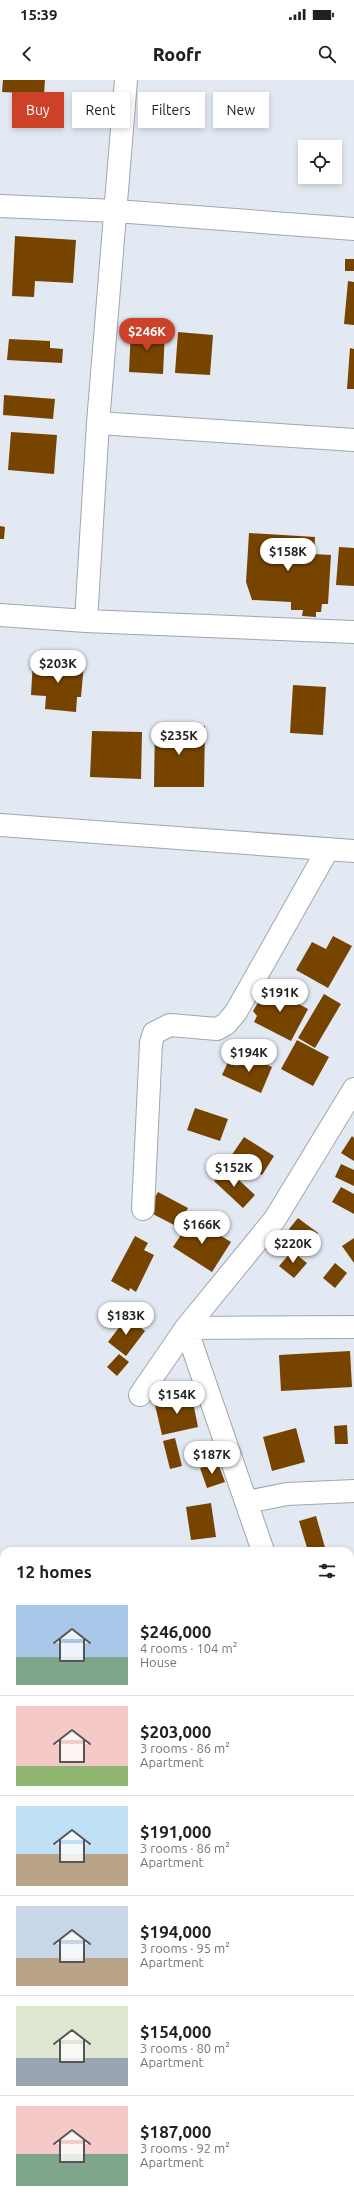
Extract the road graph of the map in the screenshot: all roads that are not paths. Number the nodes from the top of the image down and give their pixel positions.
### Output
1 (126, 80) edge
2 (0, 206) edge
3 (116, 211) junction
4 (354, 229) edge
5 (98, 423) junction
6 (354, 440) edge
7 (0, 615) edge
8 (86, 621) junction
9 (354, 632) edge
10 (0, 825) edge
11 (328, 848) junction
12 (354, 851) edge
13 (354, 1089) edge
14 (143, 1208) dead end
15 (354, 1327) edge
16 (186, 1328) junction
17 (140, 1395) dead end
18 (354, 1491) edge
19 (247, 1502) junction
20 (262, 1547) edge

1 - 3 street
2 - 3 street
3 - 4 street
3 - 5 street
5 - 6 street
5 - 8 street
7 - 8 street
8 - 9 street
10 - 11 street
11 - 12 street
11 - 14 street
13 - 16 street
15 - 16 street
16 - 17 street
16 - 19 street
18 - 19 street
19 - 20 street

